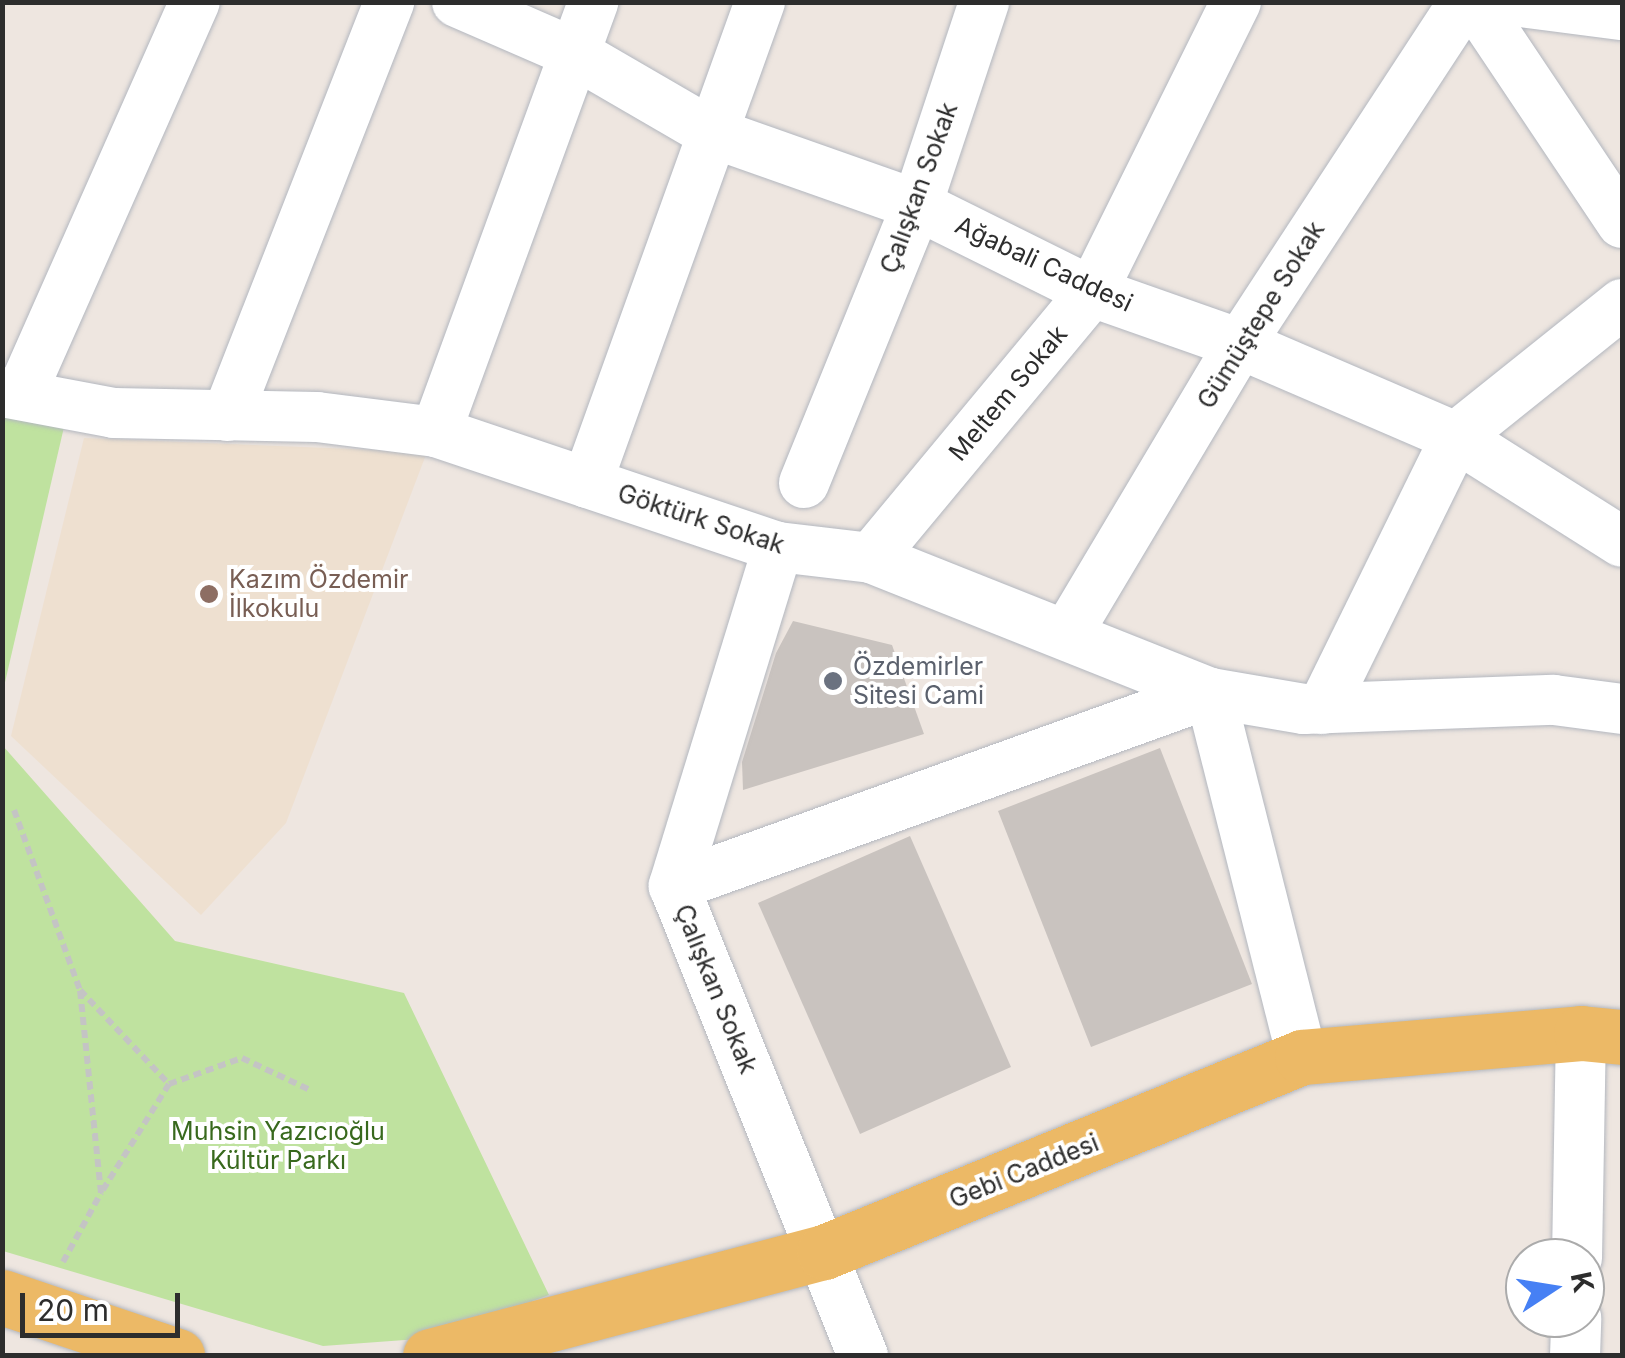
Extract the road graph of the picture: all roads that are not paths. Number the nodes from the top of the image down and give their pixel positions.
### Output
1 (195, 2) edge
2 (389, 2) edge
3 (457, 2) edge
4 (593, 2) edge
5 (760, 2) edge
6 (984, 2) edge
7 (1236, 2) edge
8 (1464, 2) edge
9 (1474, 2) edge
10 (1520, 2) edge
11 (1622, 15) edge
12 (572, 52) junction
13 (710, 132) junction
14 (916, 205) junction
15 (1622, 224) edge
16 (1092, 292) junction
17 (1622, 304) edge
18 (1240, 344) junction
19 (12, 393) edge
20 (227, 416) junction
21 (436, 432) junction
22 (1456, 437) junction
23 (587, 483) junction
24 (804, 483) dead end
25 (1622, 542) edge
26 (778, 548) junction
27 (872, 558) junction
28 (1068, 634) junction
29 (1210, 693) junction
30 (1322, 708) junction
31 (1622, 709) edge
32 (674, 886) junction
33 (1602, 1035) edge
34 (1302, 1058) junction
35 (1579, 1238) edge
36 (824, 1252) junction
37 (20, 1303) edge
38 (176, 1356) edge
39 (430, 1356) edge
40 (864, 1356) edge

1 - 19 street
2 - 20 street
3 - 12 street, Ağabali Caddesi
4 - 12 street
5 - 13 street
6 - 14 street, Çalışkan Sokak
7 - 16 street, Meltem Sokak
8 - 18 street, Gümüştepe Sokak
9 - 15 street
10 - 11 street
12 - 13 street, Ağabali Caddesi
12 - 21 street
13 - 14 street, Ağabali Caddesi
13 - 23 street
14 - 16 street, Ağabali Caddesi
14 - 24 street, Çalışkan Sokak
16 - 18 street, Ağabali Caddesi
16 - 27 street, Meltem Sokak
17 - 22 street
18 - 22 street, Ağabali Caddesi
18 - 28 street, Gümüştepe Sokak
19 - 20 street, Göktürk Sokak
20 - 21 street, Göktürk Sokak
21 - 23 street, Göktürk Sokak
22 - 25 street, Ağabali Caddesi
22 - 30 street
23 - 26 street, Göktürk Sokak
26 - 27 street, Göktürk Sokak
26 - 32 street, Çalışkan Sokak
27 - 28 street, Göktürk Sokak
28 - 29 street, Göktürk Sokak
29 - 30 street, Göktürk Sokak
29 - 32 street
29 - 34 street
30 - 31 street, Göktürk Sokak
32 - 36 street, Çalışkan Sokak
33 - 34 main road, Gebi Caddesi
33 - 35 street
34 - 36 main road, Gebi Caddesi
36 - 39 main road, Gebi Caddesi
36 - 40 street, Çalışkan Sokak
37 - 38 main road

